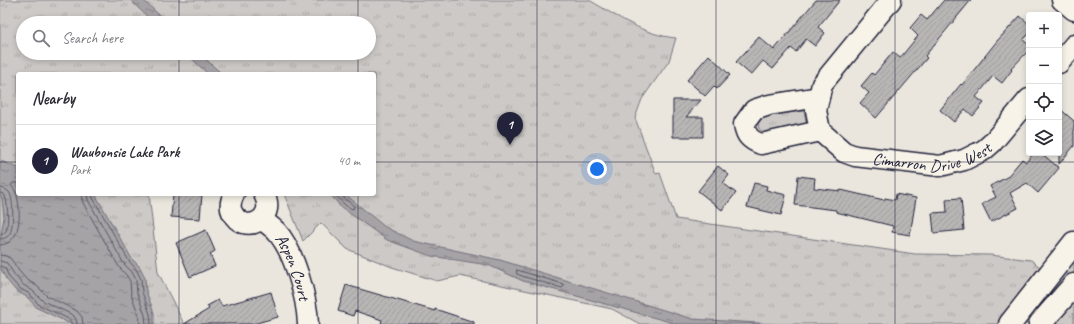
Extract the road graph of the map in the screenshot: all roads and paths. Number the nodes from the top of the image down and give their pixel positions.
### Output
1 (891, 0) edge
2 (1062, 0) edge
3 (1074, 10) edge
4 (1074, 45) edge
5 (1062, 59) edge
6 (819, 97) junction
7 (1026, 102) edge
8 (820, 131) junction
9 (233, 196) edge
10 (265, 196) edge
11 (262, 219) junction
12 (1074, 243) edge
13 (1074, 285) edge
14 (308, 324) edge
15 (1010, 324) edge
16 (1040, 324) edge

1 - 6 street
2 - 3 street
4 - 5 street
6 - 8 street
6 - 8 street
7 - 8 street, Cimarron Drive West
9 - 11 street, Aspen Court
10 - 11 street, Aspen Court
11 - 14 street, Aspen Court
12 - 15 main road
13 - 16 main road

